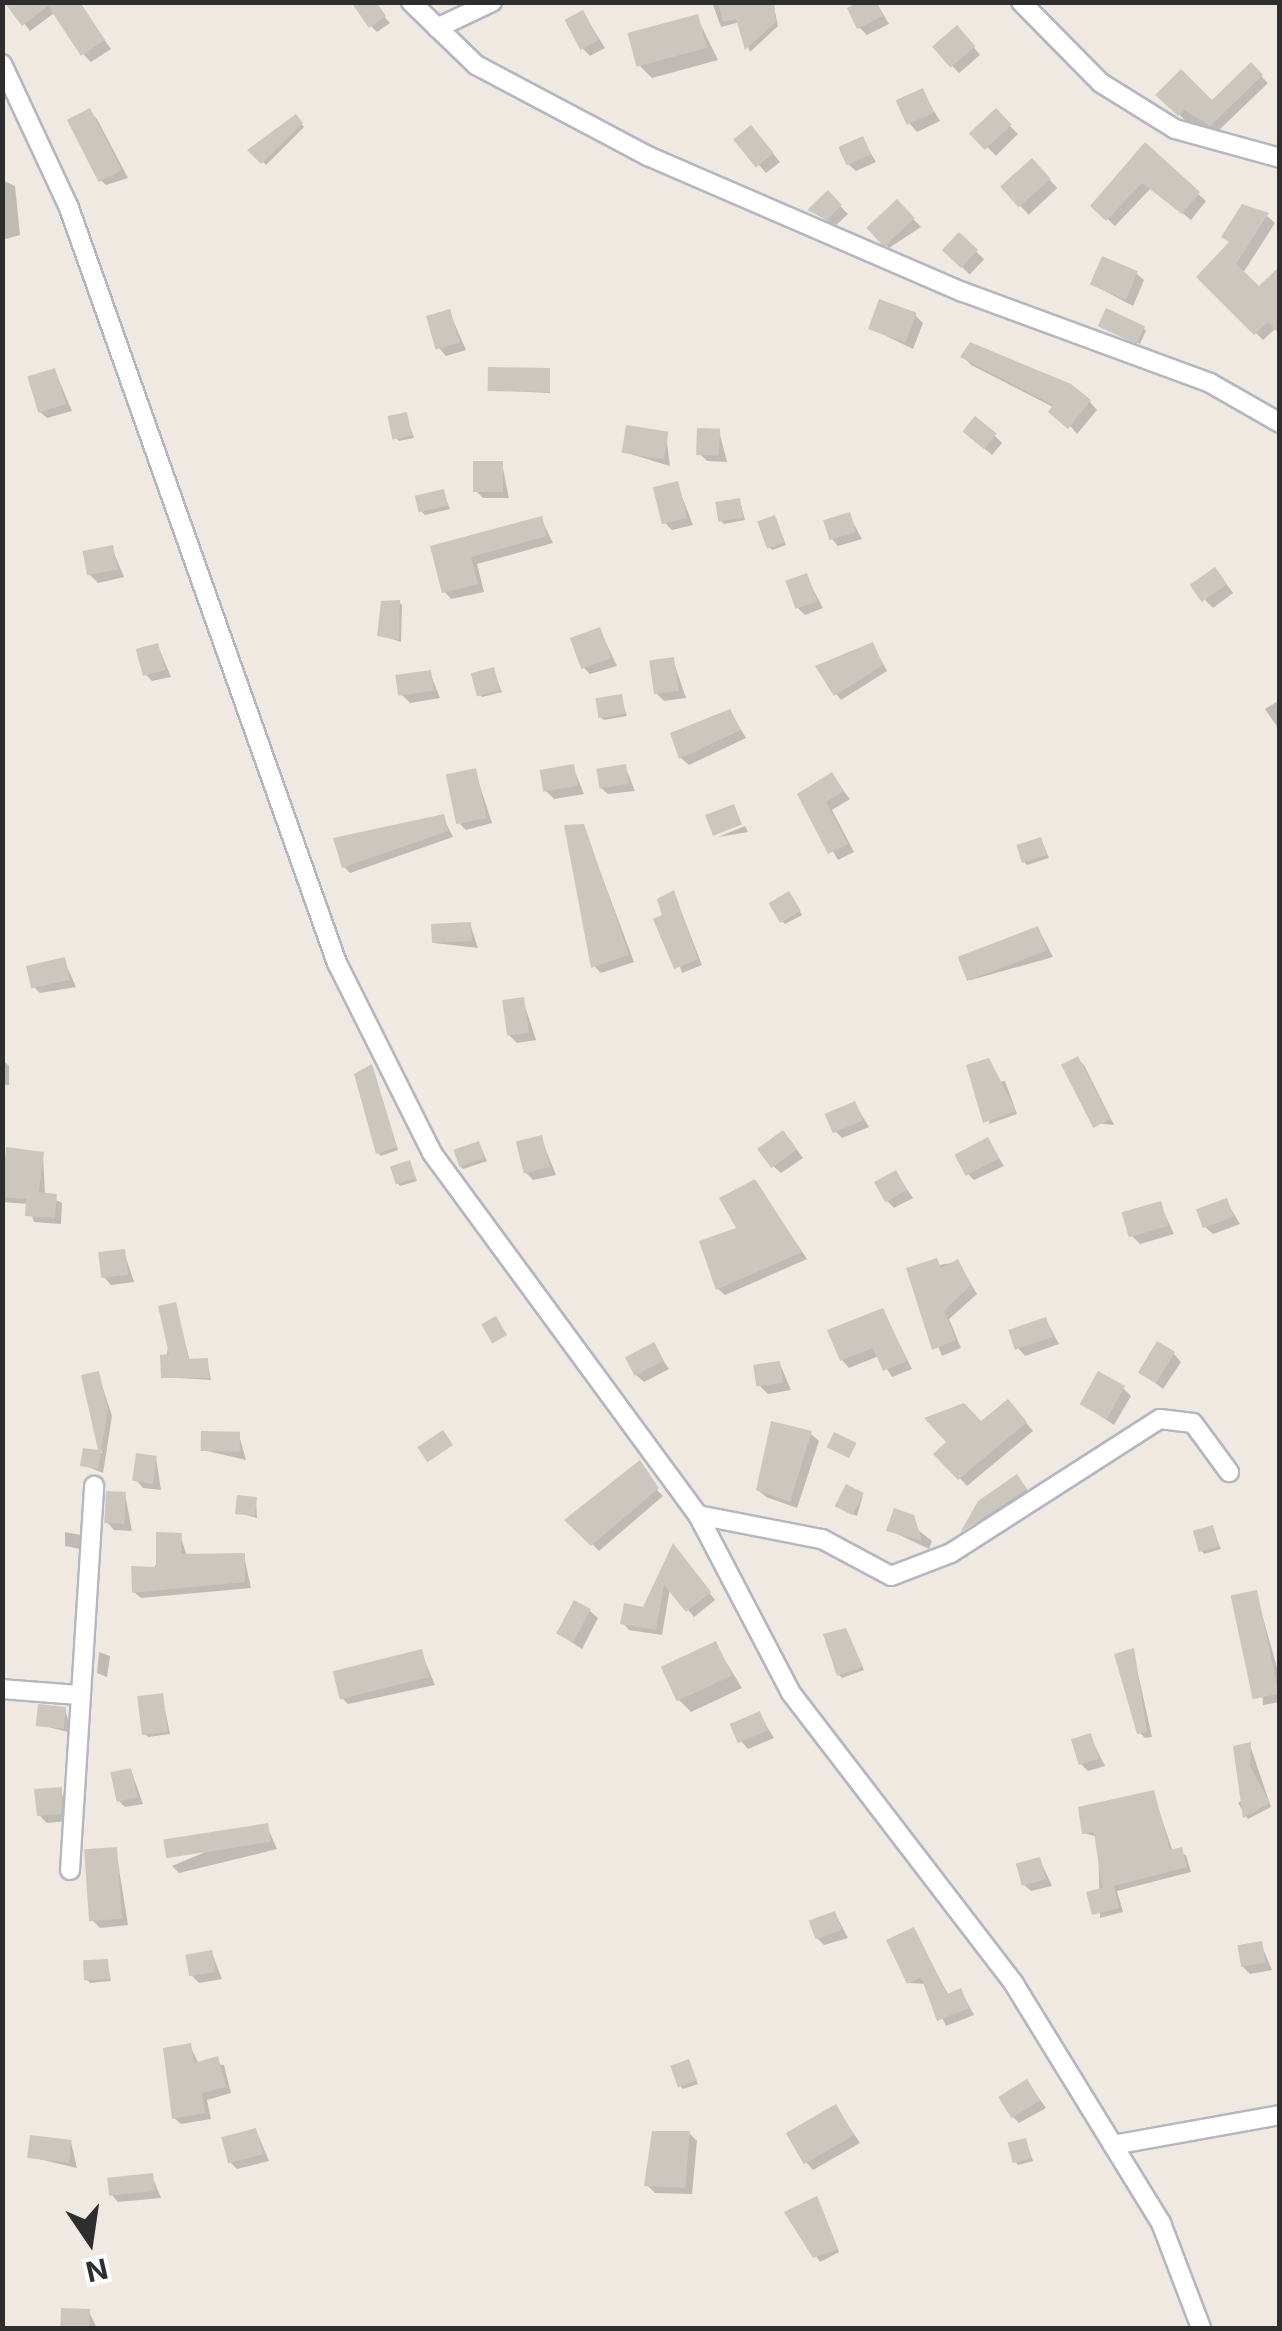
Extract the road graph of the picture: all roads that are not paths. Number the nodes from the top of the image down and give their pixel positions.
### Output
1 (411, 2) edge
2 (492, 2) edge
3 (1021, 2) edge
4 (437, 28) junction
5 (2, 64) edge
6 (1280, 158) edge
7 (1280, 423) edge
8 (1229, 1472) dead end
9 (94, 1486) dead end
10 (698, 1515) junction
11 (2, 1689) edge
12 (79, 1695) junction
13 (70, 1870) dead end
14 (1280, 2115) edge
15 (1113, 2145) junction
16 (1200, 2328) edge

1 - 4 street
2 - 4 street
3 - 6 street
4 - 7 street
5 - 10 street
8 - 10 street
9 - 12 street
10 - 15 street
11 - 12 street
12 - 13 street
14 - 15 street
15 - 16 street

